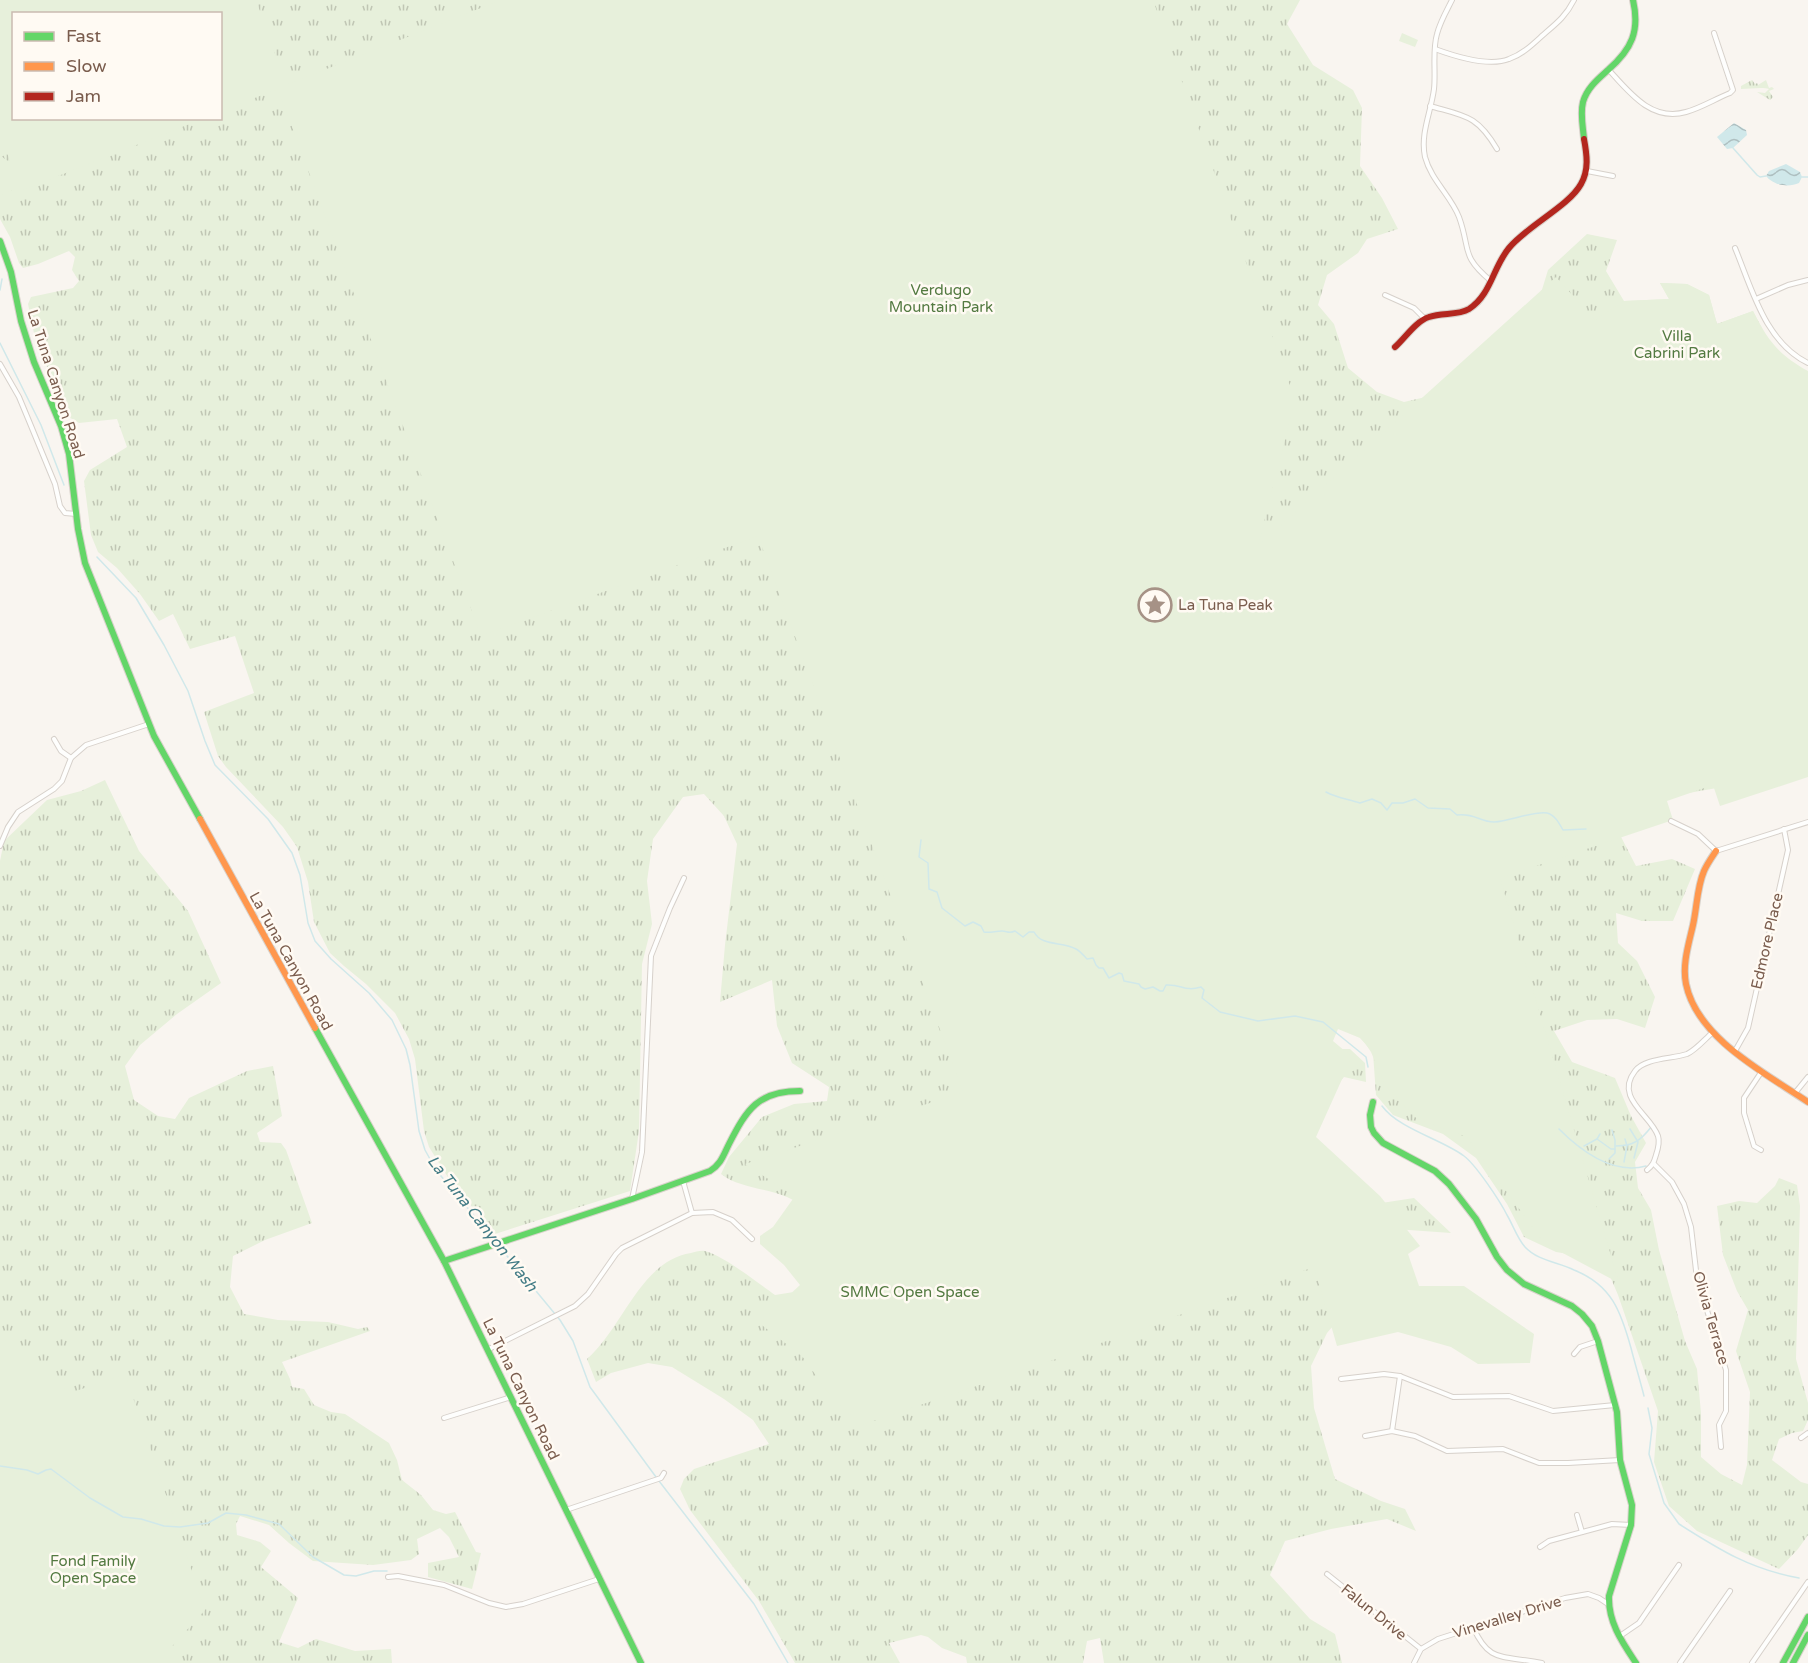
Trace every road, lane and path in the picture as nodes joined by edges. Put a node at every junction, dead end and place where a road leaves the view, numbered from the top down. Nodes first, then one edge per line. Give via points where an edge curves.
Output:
1 (1452, 0) edge
2 (1574, 0) edge
3 (1633, 0) edge
4 (1714, 33) dead end
5 (1435, 49) junction
6 (1608, 69) junction
7 (1430, 106) junction
8 (1497, 149) dead end
9 (1587, 171) junction
10 (1613, 176) dead end
11 (0, 241) edge
12 (1735, 248) dead end
13 (1808, 280) edge
14 (1491, 281) junction
15 (1385, 295) dead end
16 (1756, 299) junction
17 (1425, 318) junction
18 (1395, 347) dead end
19 (1808, 363) edge
20 (0, 364) edge
21 (77, 514) junction
22 (149, 724) junction
23 (54, 739) dead end
24 (71, 758) junction
25 (1671, 821) dead end
26 (1808, 822) edge
27 (1784, 829) junction
28 (0, 846) edge
29 (1716, 851) junction
30 (684, 878) dead end
31 (1712, 1033) junction
32 (1735, 1051) junction
33 (1763, 1071) junction
34 (1808, 1077) edge
35 (800, 1091) dead end
36 (1796, 1093) junction
37 (1373, 1102) dead end
38 (1808, 1102) edge
39 (1761, 1150) dead end
40 (1654, 1164) junction
41 (1647, 1170) dead end
42 (683, 1181) junction
43 (632, 1199) junction
44 (692, 1213) junction
45 (752, 1239) dead end
46 (444, 1261) junction
47 (1598, 1341) junction
48 (489, 1349) junction
49 (1574, 1354) dead end
50 (1400, 1376) junction
51 (1341, 1379) dead end
52 (512, 1397) junction
53 (1616, 1405) junction
54 (444, 1418) dead end
55 (1392, 1431) junction
56 (1808, 1433) edge
57 (1365, 1436) dead end
58 (1801, 1438) dead end
59 (1721, 1447) dead end
60 (1620, 1460) junction
61 (664, 1473) dead end
62 (566, 1510) junction
63 (1577, 1515) dead end
64 (1631, 1526) junction
65 (1582, 1532) junction
66 (1539, 1547) dead end
67 (1679, 1565) dead end
68 (1327, 1574) dead end
69 (388, 1577) dead end
70 (599, 1579) junction
71 (1808, 1582) edge
72 (1730, 1591) dead end
73 (1608, 1604) junction
74 (1808, 1617) edge
75 (1473, 1627) junction
76 (1808, 1635) edge
77 (1620, 1636) junction
78 (1421, 1649) junction
79 (1488, 1659) dead end
80 (1497, 1662) edge
81 (641, 1663) edge
82 (1414, 1663) edge
83 (1542, 1663) edge
84 (1636, 1663) edge
85 (1680, 1663) edge
86 (1752, 1663) edge
87 (1783, 1663) edge
88 (1793, 1663) edge

1 - 5 street via 1437,34
2 - 5 street via 1566,15 1524,52 1506,61 1486,62
3 - 6 street via 1637,29 1629,48
4 - 6 street via 1733,88 1695,109 1665,114 1650,108 1635,99
5 - 7 street
6 - 9 street via 1584,99
7 - 8 street via 1479,123
7 - 14 street via 1424,144 1429,170 1455,208 1469,258
9 - 10 street
9 - 14 street via 1570,197 1508,249
11 - 21 street, La Tuna Canyon Road via 34,362 69,454
12 - 16 street
13 - 16 street
14 - 17 street via 1468,309
15 - 17 street
16 - 19 street via 1778,340
17 - 18 street
20 - 21 street via 29,421 60,506 65,513
21 - 22 street, La Tuna Canyon Road via 85,563
22 - 24 street via 86,745
22 - 46 street, La Tuna Canyon Road
23 - 24 street
24 - 28 street via 62,781 18,812
25 - 29 street via 1698,834
26 - 27 street
27 - 29 street
27 - 32 street, Edmore Place via 1788,850 1748,1028
29 - 31 street via 1704,872 1686,967 1686,984 1693,1006
30 - 43 street via 651,956 642,1152
31 - 32 street
31 - 40 street via 1689,1053 1644,1064 1631,1077 1632,1101 1658,1136
32 - 33 street
33 - 36 street
33 - 39 street via 1744,1098 1744,1113 1754,1146
34 - 36 street
35 - 42 street via 776,1092 763,1099 750,1110 718,1166
36 - 38 street
37 - 47 street via 1371,1127 1383,1143 1435,1171 1476,1218 1507,1270 1524,1284 1572,1305 1592,1326
40 - 41 street
40 - 59 street, Olivia Terrace via 1672,1182 1684,1204 1691,1227 1696,1278 1726,1370 1726,1412 1719,1425
42 - 43 street
42 - 44 street
43 - 46 street
44 - 45 street via 713,1212 732,1220
44 - 48 street via 622,1248 575,1306
46 - 48 street, La Tuna Canyon Road
47 - 49 street via 1580,1347
47 - 53 street
48 - 52 street, La Tuna Canyon Road
50 - 51 street
50 - 53 street via 1453,1397 1509,1396 1553,1411
50 - 55 street
52 - 54 street
52 - 62 street, La Tuna Canyon Road
53 - 60 street
55 - 57 street
55 - 60 street via 1447,1451 1503,1449 1539,1463
56 - 58 street
60 - 64 street via 1632,1505
61 - 62 street via 658,1479
62 - 70 street, La Tuna Canyon Road
63 - 65 street
64 - 65 street via 1612,1524
64 - 73 street
65 - 66 street
67 - 77 street via 1639,1623
68 - 78 street, Falun Drive
69 - 70 street via 444,1585 506,1607
70 - 81 street, La Tuna Canyon Road
71 - 86 street
72 - 85 street
73 - 75 street, Vinevalley Drive via 1588,1594
73 - 77 street
74 - 87 street
75 - 78 street, Vinevalley Drive
75 - 79 street
76 - 88 street
77 - 84 street
78 - 82 street
80 - 83 street

